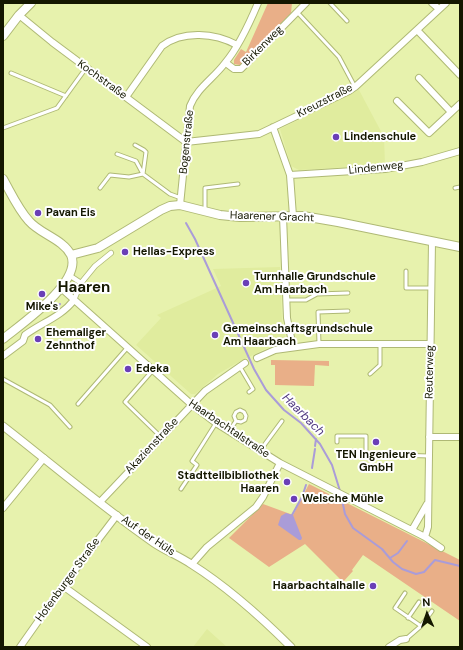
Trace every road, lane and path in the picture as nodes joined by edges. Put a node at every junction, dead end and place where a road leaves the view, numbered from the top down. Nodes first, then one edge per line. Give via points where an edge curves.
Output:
1 (31, 3) edge
2 (258, 3) edge
3 (306, 3) edge
4 (330, 3) edge
5 (432, 3) edge
6 (446, 3) edge
7 (439, 9) junction
8 (297, 12) junction
9 (19, 15) junction
10 (347, 21) dead end
11 (417, 30) junction
12 (3, 36) edge
13 (237, 45) junction
14 (226, 63) junction
15 (86, 68) junction
16 (10, 73) dead end
17 (460, 75) edge
18 (419, 78) dead end
19 (355, 87) junction
20 (66, 96) junction
21 (126, 97) junction
22 (398, 101) dead end
23 (460, 104) edge
24 (451, 112) junction
25 (273, 127) junction
26 (3, 128) edge
27 (186, 142) junction
28 (135, 146) dead end
29 (460, 151) edge
30 (117, 154) dead end
31 (142, 174) junction
32 (290, 175) junction
33 (3, 179) edge
34 (238, 184) dead end
35 (460, 187) edge
36 (100, 188) dead end
37 (455, 188) dead end
38 (180, 202) junction
39 (205, 211) junction
40 (283, 216) junction
41 (293, 216) junction
42 (432, 241) junction
43 (460, 247) edge
44 (111, 253) dead end
45 (71, 255) junction
46 (406, 271) dead end
47 (69, 275) junction
48 (81, 282) junction
49 (61, 288) junction
50 (431, 288) junction
51 (348, 292) dead end
52 (74, 300) junction
53 (286, 300) junction
54 (348, 311) dead end
55 (29, 318) junction
56 (36, 326) junction
57 (18, 328) junction
58 (24, 335) junction
59 (3, 339) edge
60 (318, 344) junction
61 (380, 344) junction
62 (430, 344) junction
63 (128, 347) junction
64 (293, 347) junction
65 (3, 356) edge
66 (257, 358) dead end
67 (242, 365) joint
68 (153, 370) junction
69 (370, 374) dead end
70 (3, 379) edge
71 (249, 392) dead end
72 (78, 404) dead end
73 (191, 404) junction
74 (236, 421) junction
75 (282, 421) dead end
76 (216, 423) junction
77 (3, 426) edge
78 (70, 427) dead end
79 (229, 431) junction
80 (161, 437) junction
81 (429, 437) junction
82 (460, 437) edge
83 (337, 442) dead end
84 (261, 452) junction
85 (429, 456) junction
86 (44, 458) junction
87 (280, 463) junction
88 (181, 489) dead end
89 (100, 502) junction
90 (428, 503) junction
91 (3, 508) edge
92 (117, 514) junction
93 (412, 530) junction
94 (425, 537) junction
95 (441, 548) dead end
96 (192, 564) junction
97 (63, 586) junction
98 (406, 593) dead end
99 (419, 602) dead end
100 (432, 611) dead end
101 (408, 618) junction
102 (421, 626) junction
103 (406, 639) joint
104 (20, 647) edge
105 (147, 647) edge
106 (291, 647) edge
107 (389, 647) edge

1 - 9 main road
2 - 13 street, Bogenstraße
3 - 8 street, Birkenweg
4 - 10 lane
5 - 7 street
6 - 7 street, Kreuzstraße
7 - 11 street, Kreuzstraße
8 - 14 street, Birkenweg via 241,68 234,69
8 - 19 lane via 339,57
9 - 12 main road
9 - 15 street, Kochstraße
11 - 17 street
11 - 19 street, Kreuzstraße
13 - 14 street, Bogenstraße
13 - 21 street via 227,39 211,36 192,36 169,41 162,46
14 - 27 street, Bogenstraße via 193,99
15 - 20 lane
15 - 21 street, Kochstraße
16 - 20 lane
18 - 24 street
19 - 25 street, Kreuzstraße
20 - 26 lane via 57,108
21 - 27 street, Kochstraße
22 - 24 street via 429,133
23 - 24 street
25 - 27 street, Kreuzstraße via 259,134
25 - 32 street
27 - 38 street, Bogenstraße
28 - 31 lane via 146,152
29 - 32 street, Lindenweg via 385,169
30 - 31 lane via 136,161
31 - 36 lane via 129,177 110,176
31 - 38 lane
32 - 41 street
33 - 45 main road via 29,222 65,247
34 - 39 lane via 205,188
35 - 37 lane
38 - 39 main road, Haarener Gracht
38 - 45 main road, Haarener Gracht via 161,210 98,248
39 - 40 main road, Haarener Gracht via 240,217
40 - 41 main road, Haarener Gracht
40 - 53 street
41 - 42 main road, Haarener Gracht via 338,222
42 - 43 main road, Haarener Gracht
42 - 50 street, Reuterweg
44 - 48 street
45 - 47 main road via 72,266
46 - 50 lane via 406,288
47 - 48 street
47 - 49 main road
48 - 52 street
49 - 52 street, Haarbachtalstraße
49 - 55 main road
50 - 62 street, Reuterweg
51 - 53 lane via 317,294 306,300
52 - 56 street via 68,308 42,325
52 - 63 street, Haarbachtalstraße
53 - 64 street
54 - 60 lane via 318,312
55 - 56 street
55 - 57 main road
56 - 58 street
57 - 58 street
57 - 59 main road
58 - 65 street via 23,341
60 - 61 street
60 - 64 street
61 - 62 street
61 - 69 lane via 380,365
62 - 81 street, Reuterweg
63 - 68 street, Haarbachtalstraße
63 - 72 lane
64 - 66 street via 275,350
67 - 71 lane via 253,389
67 - 73 street, Akazienstraße
68 - 73 street, Haarbachtalstraße
68 - 80 lane via 125,402
70 - 78 lane via 50,406
73 - 76 street, Haarbachtalstraße
73 - 80 street, Akazienstraße
74 - 74 lane via 234,413 243,410 246,414 245,420
74 - 79 lane
75 - 84 lane
76 - 79 street, Haarbachtalstraße
76 - 88 lane via 192,461 197,465
77 - 86 street, Auf der Hüls
79 - 84 street, Haarbachtalstraße
80 - 89 street, Akazienstraße
81 - 82 street
81 - 85 street, Reuterweg
83 - 85 lane via 337,436 366,436 366,454
84 - 87 street, Haarbachtalstraße
85 - 90 street, Reuterweg
86 - 89 street, Auf der Hüls
86 - 91 street
87 - 93 street, Haarbachtalstraße
87 - 96 street via 256,506 206,547
89 - 92 street, Auf der Hüls
90 - 93 street, Reuterweg
90 - 94 street, Reuterweg via 428,527
92 - 96 street, Auf der Hüls via 155,543
92 - 97 street, Hofenburger Straße
93 - 94 street, Haarbachtalstraße
94 - 95 street, Haarbachtalstraße
96 - 106 street, Auf der Hüls via 238,598
97 - 104 street, Hofenburger Straße
97 - 105 street
98 - 101 lane via 395,608
99 - 101 lane
100 - 102 lane
101 - 102 lane
102 - 103 lane
103 - 107 street

